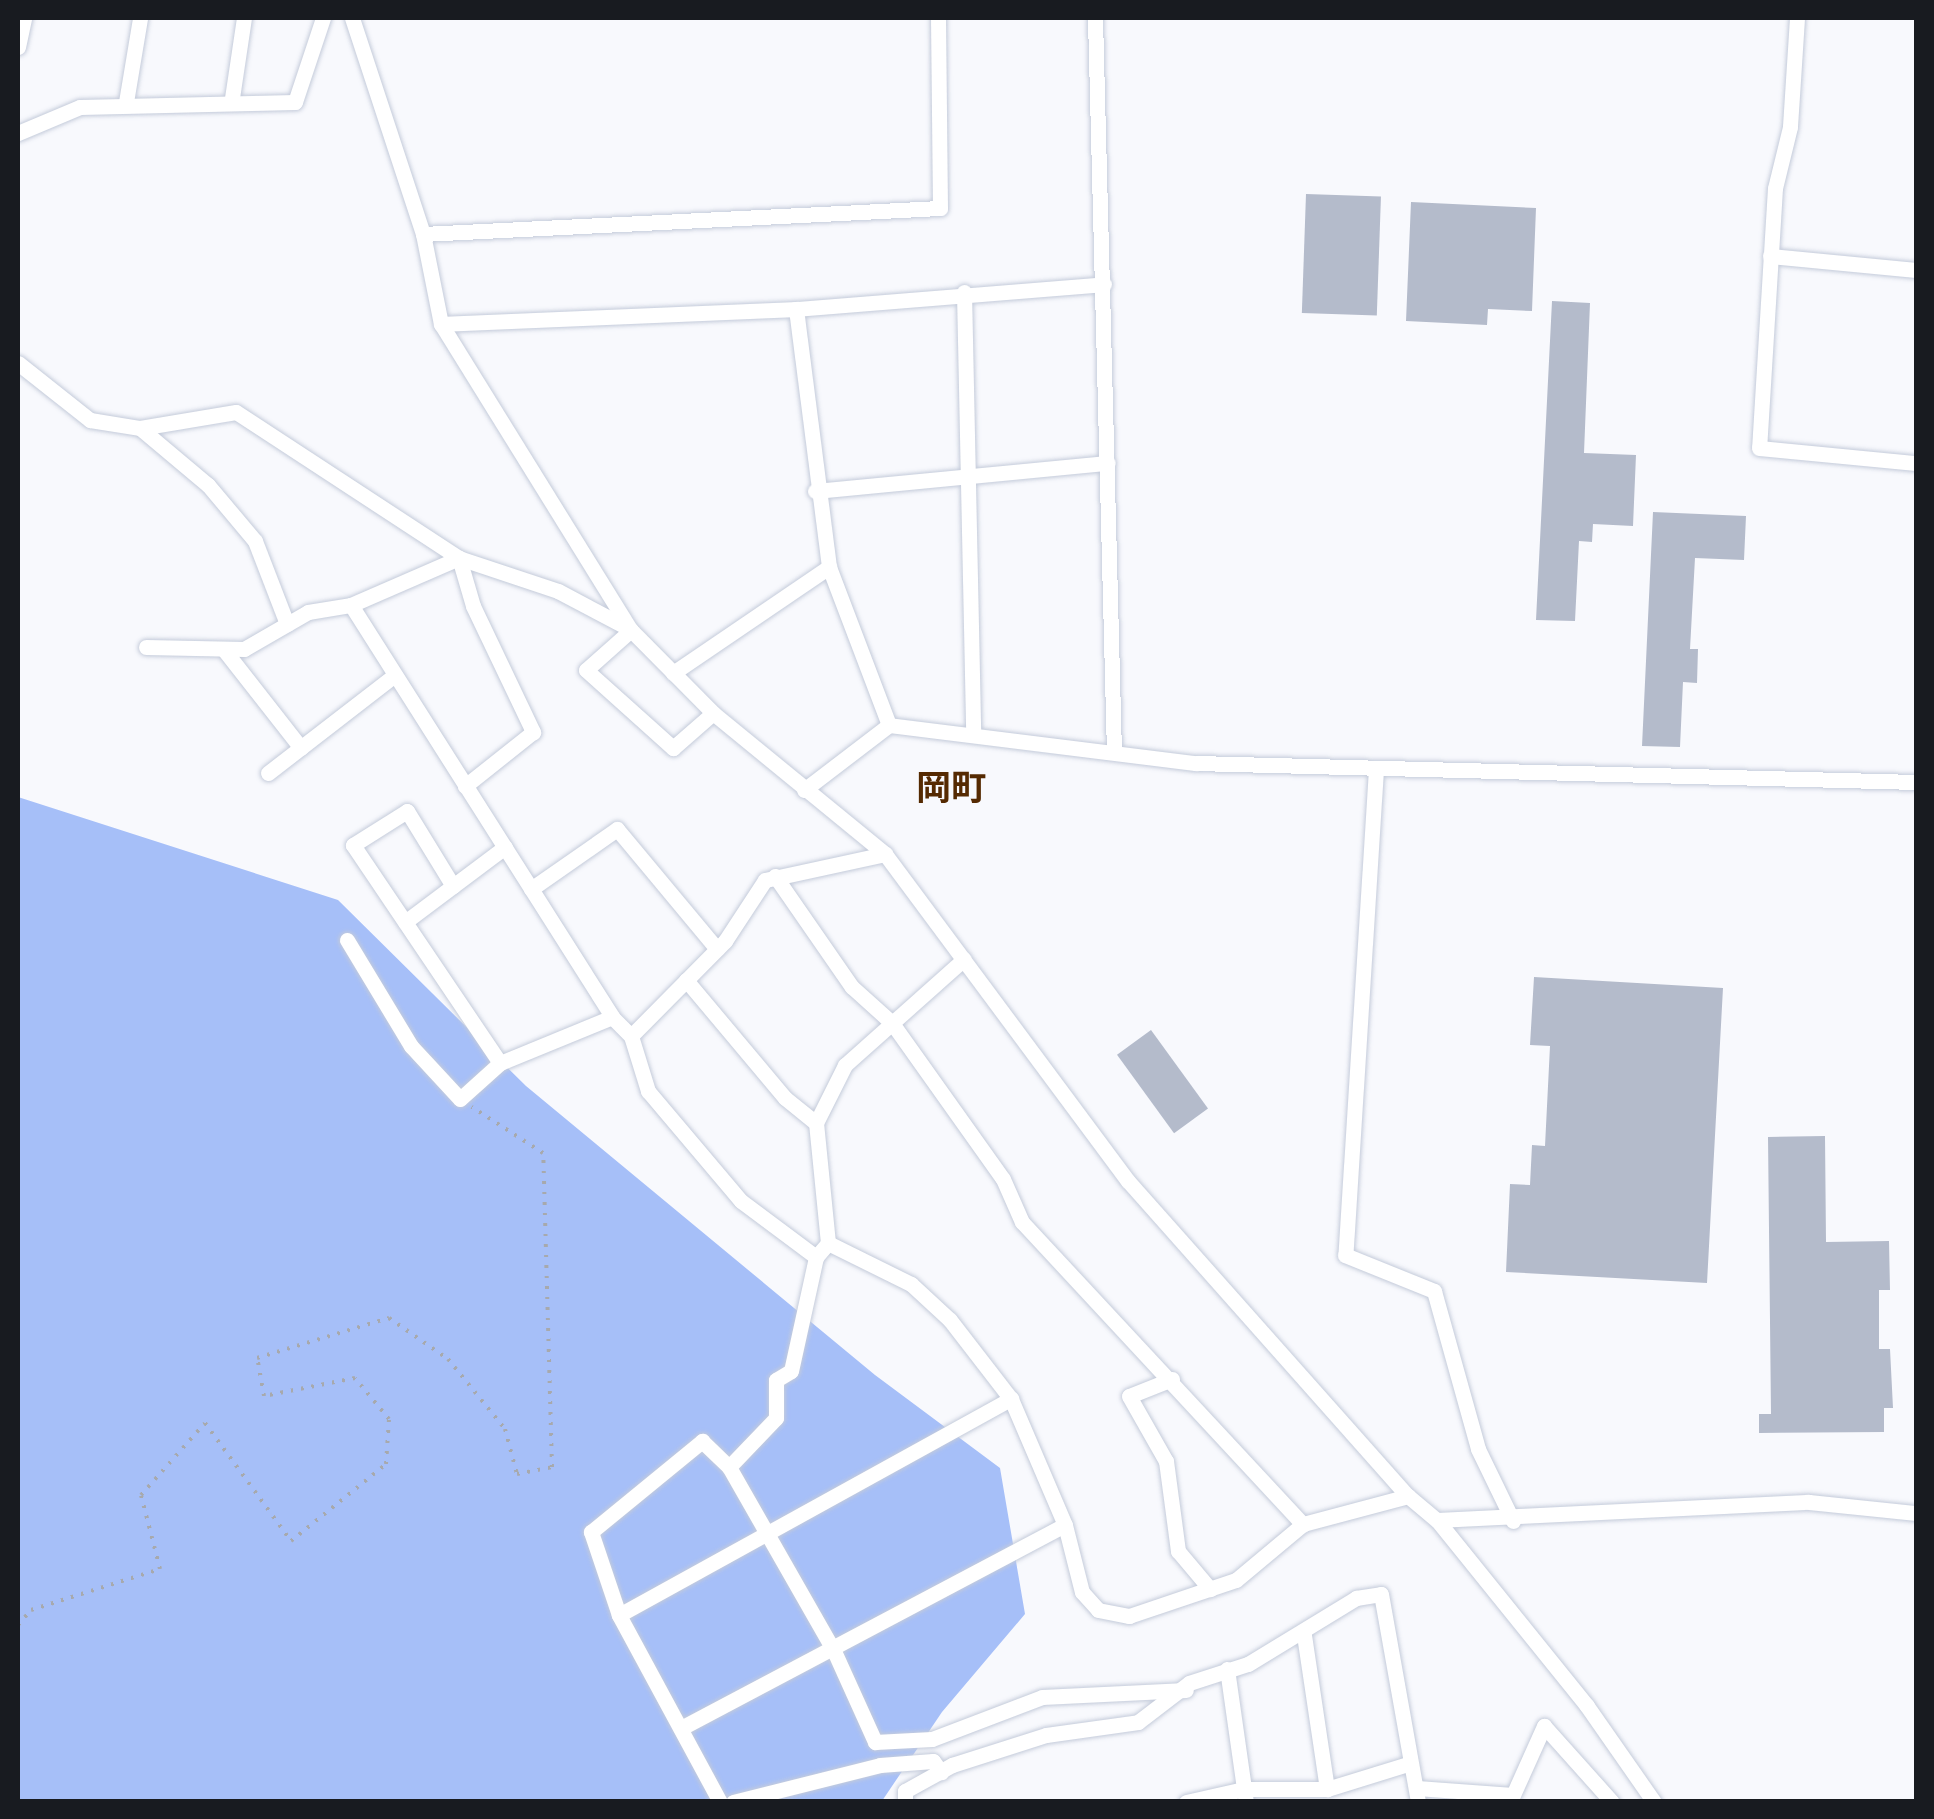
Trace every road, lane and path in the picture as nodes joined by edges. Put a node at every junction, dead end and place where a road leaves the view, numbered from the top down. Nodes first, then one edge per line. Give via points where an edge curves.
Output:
1 (24, 18) edge
2 (140, 18) edge
3 (244, 18) edge
4 (323, 18) edge
5 (352, 18) edge
6 (938, 18) edge
7 (1095, 18) edge
8 (1798, 18) edge
9 (18, 48) edge
10 (232, 98) junction
11 (126, 102) junction
12 (18, 132) edge
13 (423, 234) junction
14 (1770, 256) junction
15 (1916, 270) edge
16 (1104, 284) junction
17 (964, 292) junction
18 (796, 309) junction
19 (441, 324) junction
20 (18, 363) edge
21 (140, 428) junction
22 (1916, 463) edge
23 (1108, 464) junction
24 (971, 480) junction
25 (815, 492) junction
26 (459, 558) junction
27 (829, 566) junction
28 (351, 605) junction
29 (287, 624) junction
30 (632, 630) junction
31 (146, 647) dead end
32 (225, 651) junction
33 (673, 673) junction
34 (396, 675) junction
35 (712, 713) junction
36 (889, 724) junction
37 (973, 732) junction
38 (301, 748) junction
39 (1114, 751) junction
40 (1376, 770) junction
41 (268, 773) dead end
42 (1916, 782) edge
43 (465, 786) junction
44 (804, 790) junction
45 (504, 848) junction
46 (885, 854) junction
47 (775, 876) junction
48 (453, 886) junction
49 (531, 890) junction
50 (405, 922) junction
51 (348, 940) dead end
52 (717, 949) junction
53 (964, 959) junction
54 (686, 980) junction
55 (612, 1017) junction
56 (892, 1023) junction
57 (631, 1036) junction
58 (500, 1063) junction
59 (460, 1100) junction
60 (816, 1123) junction
61 (828, 1243) junction
62 (816, 1257) junction
63 (1172, 1379) junction
64 (1011, 1399) junction
65 (728, 1467) junction
66 (1408, 1496) junction
67 (1916, 1513) edge
68 (1437, 1520) junction
69 (1514, 1521) junction
70 (1304, 1524) junction
71 (1064, 1525) junction
72 (766, 1534) junction
73 (1210, 1589) junction
74 (619, 1615) junction
75 (18, 1626) edge
76 (1304, 1635) junction
77 (834, 1651) junction
78 (1227, 1669) junction
79 (1186, 1690) junction
80 (683, 1727) junction
81 (1408, 1764) junction
82 (940, 1772) junction
83 (1327, 1790) junction
84 (1245, 1795) edge
85 (1417, 1795) edge
86 (1469, 1796) edge
87 (1514, 1798) edge
88 (720, 1802) edge
89 (733, 1802) edge
90 (905, 1802) edge
91 (1186, 1802) edge
92 (1612, 1802) edge
93 (1654, 1802) edge

1 - 9 street
2 - 11 street
3 - 10 street
4 - 10 street via 295,102
5 - 13 street
6 - 13 street via 940,208
7 - 16 street
8 - 14 street
10 - 11 street
11 - 12 street via 80,106
13 - 19 street
14 - 15 street
14 - 22 street via 1760,448
16 - 17 street
16 - 23 street
17 - 18 street
17 - 24 street
18 - 19 street
18 - 25 street
19 - 30 street
20 - 21 street via 90,420
21 - 26 street via 236,412
21 - 29 street via 208,485 255,541
23 - 24 street
23 - 39 street
24 - 25 street
24 - 37 street
25 - 27 street
26 - 28 street
26 - 30 street via 558,590
26 - 43 street via 473,606 533,732
27 - 33 street
27 - 36 street
28 - 29 street via 308,612
28 - 34 street
29 - 32 street via 244,649
30 - 33 street
30 - 35 street via 586,670 673,748
31 - 32 street
32 - 38 street
33 - 35 street
34 - 38 street
34 - 43 street
35 - 44 street
36 - 37 street
36 - 44 street
37 - 39 street
38 - 41 street
39 - 40 street via 1196,763
40 - 42 street
40 - 69 street via 1346,1255 1434,1291 1478,1449
43 - 45 street
44 - 46 street
45 - 48 street
45 - 49 street
46 - 47 street
46 - 53 street
47 - 52 street via 764,880
47 - 56 street via 852,987
48 - 50 street
48 - 50 street via 407,811 353,844
49 - 52 street via 617,829
49 - 55 street
50 - 58 street
51 - 59 street via 411,1046
52 - 54 street
53 - 56 street
53 - 66 street via 1128,1181
54 - 57 street
54 - 60 street via 784,1098
55 - 57 street
55 - 58 street
56 - 60 street via 845,1065
56 - 63 street via 1004,1178 1022,1222
57 - 62 street via 648,1091 692,1148 742,1200
58 - 59 street
59 - 75 path via 543,1153 552,1467 517,1474 505,1428 448,1359 388,1318 257,1358 264,1396 355,1378 390,1419 386,1464 291,1541 205,1423 141,1496 160,1569 30,1610
60 - 61 street
61 - 62 street
61 - 64 street via 911,1284 950,1320
62 - 65 street via 792,1371 776,1380 776,1418
63 - 70 street
63 - 73 street via 1129,1396 1166,1461 1178,1551
64 - 71 street
64 - 72 street
65 - 72 street
65 - 74 street via 702,1442 592,1532
66 - 68 street
66 - 70 street
67 - 69 street via 1808,1502
68 - 69 street
68 - 93 street via 1587,1706
70 - 73 street via 1236,1580
71 - 73 street via 1082,1592 1098,1610 1130,1616
71 - 77 street
72 - 74 street
72 - 77 street
74 - 80 street
76 - 78 street
76 - 81 street via 1356,1598 1381,1594
76 - 83 street
77 - 79 street via 875,1742 932,1738 1042,1697
77 - 80 street
78 - 79 street
78 - 84 street
79 - 82 street via 1138,1722 1046,1736
80 - 88 street
81 - 83 street
81 - 85 street
82 - 89 street via 933,1760 880,1765
82 - 90 street via 905,1791
83 - 84 street
84 - 91 street
85 - 86 street
86 - 87 street
87 - 92 street via 1544,1726

